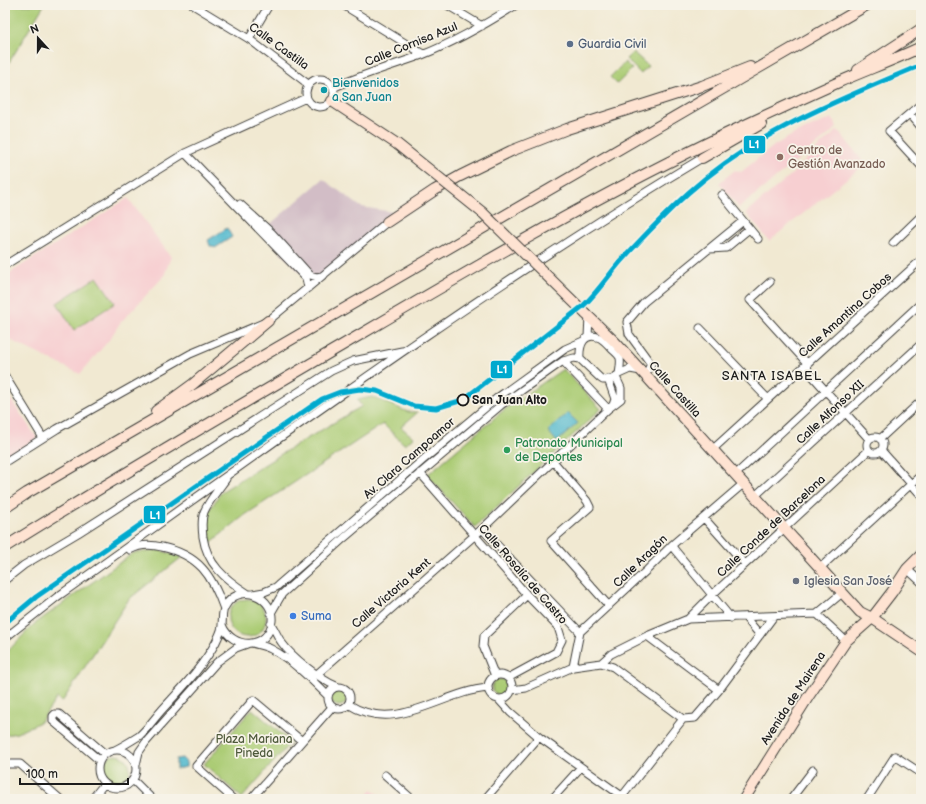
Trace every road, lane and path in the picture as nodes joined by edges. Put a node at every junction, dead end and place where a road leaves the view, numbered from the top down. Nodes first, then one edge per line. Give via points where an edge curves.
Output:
1 (193, 5) edge
2 (269, 5) edge
3 (343, 5) edge
4 (516, 5) edge
5 (867, 5) edge
6 (450, 6) edge
7 (482, 26) junction
8 (921, 29) edge
9 (249, 39) junction
10 (921, 47) edge
11 (785, 53) junction
12 (423, 54) junction
13 (840, 82) junction
14 (308, 84) junction
15 (333, 88) junction
16 (824, 89) junction
17 (306, 98) junction
18 (332, 101) junction
19 (921, 104) edge
20 (910, 114) junction
21 (921, 127) edge
22 (185, 153) junction
23 (702, 158) joint
24 (921, 166) edge
25 (222, 192) junction
26 (722, 195) dead end
27 (921, 216) edge
28 (743, 221) junction
29 (387, 222) joint
30 (749, 228) junction
31 (758, 239) dead end
32 (893, 242) dead end
33 (709, 249) junction
34 (921, 260) edge
35 (5, 265) edge
36 (324, 276) junction
37 (770, 282) dead end
38 (308, 288) junction
39 (921, 303) edge
40 (587, 315) junction
41 (268, 321) junction
42 (700, 328) dead end
43 (586, 339) junction
44 (607, 341) junction
45 (921, 344) edge
46 (406, 350) junction
47 (580, 359) junction
48 (563, 361) junction
49 (807, 363) junction
50 (643, 374) junction
51 (618, 375) junction
52 (5, 376) edge
53 (608, 380) junction
54 (826, 391) junction
55 (768, 399) junction
56 (921, 401) edge
57 (611, 407) junction
58 (846, 413) junction
59 (42, 438) junction
60 (869, 439) junction
61 (880, 439) junction
62 (113, 443) junction
63 (712, 450) junction
64 (869, 450) junction
65 (881, 450) junction
66 (553, 461) junction
67 (5, 462) edge
68 (420, 473) junction
69 (230, 474) junction
70 (735, 474) junction
71 (921, 475) edge
72 (743, 484) junction
73 (911, 484) junction
74 (921, 495) edge
75 (754, 497) junction
76 (5, 508) edge
77 (704, 518) junction
78 (482, 529) junction
79 (784, 529) junction
80 (475, 535) junction
81 (672, 545) junction
82 (5, 547) edge
83 (921, 555) edge
84 (745, 564) junction
85 (820, 568) junction
86 (907, 570) junction
87 (5, 580) edge
88 (921, 582) edge
89 (842, 593) junction
90 (250, 594) junction
91 (527, 595) junction
92 (712, 595) junction
93 (57, 597) junction
94 (609, 606) junction
95 (224, 609) junction
96 (271, 613) junction
97 (817, 614) junction
98 (774, 616) junction
99 (745, 617) junction
100 (688, 618) junction
101 (731, 618) junction
102 (872, 618) junction
103 (271, 624) junction
104 (222, 625) junction
105 (580, 632) junction
106 (760, 635) junction
107 (648, 636) junction
108 (5, 638) edge
109 (846, 642) junction
110 (250, 643) junction
111 (921, 651) edge
112 (601, 663) junction
113 (573, 667) junction
114 (316, 675) junction
115 (495, 676) junction
116 (508, 678) junction
117 (336, 686) junction
118 (488, 688) junction
119 (512, 690) junction
120 (719, 690) junction
121 (328, 695) junction
122 (499, 700) junction
123 (348, 704) junction
124 (332, 707) junction
125 (683, 719) junction
126 (539, 737) junction
127 (302, 741) junction
128 (115, 750) junction
129 (105, 754) junction
130 (99, 760) junction
131 (5, 764) edge
132 (136, 765) junction
133 (580, 767) junction
134 (813, 770) dead end
135 (921, 773) edge
136 (385, 775) dead end
137 (132, 780) junction
138 (104, 784) junction
139 (50, 796) edge
140 (623, 798) edge
141 (870, 798) edge
142 (60, 799) edge
143 (92, 799) edge
144 (152, 799) edge
145 (233, 799) edge
146 (251, 799) edge
147 (412, 799) edge
148 (485, 799) edge
149 (552, 799) edge
150 (744, 799) edge
151 (791, 799) edge

1 - 9 street, Calle Castilla
2 - 9 street
3 - 12 street
4 - 7 street, Calle Cornisa Azul
5 - 11 main road
6 - 7 street
7 - 12 street, Calle Cornisa Azul
8 - 13 main road
9 - 14 street, Calle Castilla
10 - 13 main road
11 - 29 main road via 702,86 567,129 511,151 448,183
11 - 62 main road
12 - 15 street, Calle Cornisa Azul
13 - 16 main road
14 - 15 street via 315,79 323,79
14 - 17 street
15 - 18 street
16 - 23 main road
16 - 82 main road via 685,154 570,215 384,320 102,486
17 - 18 street via 312,105 320,107
17 - 22 street
18 - 40 main road, Calle Castilla, bridge via 397,144 483,213
19 - 20 street
20 - 21 street
20 - 24 street via 889,131
22 - 25 street
22 - 35 street
23 - 46 street via 581,232
25 - 36 street via 238,202 272,233 310,275
25 - 38 street via 306,278
26 - 28 street
27 - 32 street
28 - 30 street
28 - 33 street
29 - 36 street
30 - 31 street
30 - 33 street via 726,248
33 - 50 street via 644,302 627,322 629,334 651,364
34 - 49 street, Calle Amantina Cobos
36 - 38 street
37 - 49 street via 750,300
38 - 41 street
39 - 54 street
40 - 43 street
40 - 44 main road, Calle Castilla
41 - 59 street via 190,354
41 - 62 main road via 193,384
42 - 55 street
43 - 44 street via 595,336
43 - 47 street via 580,346
43 - 90 street, Av. Clara Campoamor via 565,349 497,398 276,587
44 - 50 main road, Calle Castilla
44 - 51 street via 619,356 621,365
45 - 58 street, Calle Alfonso XII
46 - 69 street
46 - 87 street via 352,361 331,371 24,565
47 - 48 street, Av. Clara Campoamor
47 - 53 street via 600,378
48 - 57 street
48 - 68 street, Av. Clara Campoamor via 502,405
49 - 54 street via 808,371
49 - 55 street, Calle Amantina Cobos
50 - 51 street via 630,369
50 - 63 main road, Calle Castilla
51 - 53 street
51 - 57 street via 621,399
52 - 59 street
53 - 57 street via 615,399
54 - 58 street
54 - 70 street
55 - 63 street, Calle Amantina Cobos
56 - 61 street
57 - 66 street, Calle Victoria Kent
58 - 60 street
58 - 75 street, Calle Alfonso XII
59 - 67 street
60 - 61 street
60 - 64 street
61 - 65 street
62 - 76 main road
63 - 70 main road, Calle Castilla
64 - 65 street via 875,453
64 - 79 street, Calle Conde de Barcelona
65 - 73 street
66 - 78 street, Calle Victoria Kent
66 - 94 street via 590,507 551,541
68 - 80 street, Calle Rosalía de Castro
68 - 96 street, Av. Clara Campoamor via 282,594
69 - 90 street via 204,512 202,529 207,553 213,564 228,580
69 - 93 street
70 - 72 main road, Calle Castilla
71 - 73 street
72 - 75 main road, Calle Castilla
72 - 77 street, Calle Aragón
73 - 74 street
73 - 85 street
75 - 79 main road, Calle Castilla
77 - 81 street, Calle Aragón
77 - 84 street
78 - 80 street, Calle Victoria Kent
78 - 105 street
79 - 84 street, Calle Conde de Barcelona
79 - 85 main road, Calle Castilla
80 - 91 street, Calle Rosalía de Castro
80 - 114 street, Calle Victoria Kent
81 - 92 street
81 - 94 street, Calle Aragón
83 - 86 main road, Avenida de Mairena
84 - 92 street, Calle Conde de Barcelona
85 - 89 main road, Calle Castilla
86 - 88 street
86 - 102 main road, Avenida de Mairena
89 - 97 street
89 - 102 main road, Calle Castilla via 860,612
90 - 95 street via 240,594 233,598 227,602
90 - 96 street via 267,603
91 - 115 street via 484,636 483,646
91 - 116 street, Calle Rosalía de Castro via 558,627 562,640 556,652
92 - 100 street, Calle Conde de Barcelona
92 - 101 street
93 - 95 street via 136,546 146,545 176,550 190,557 202,567 217,589
93 - 108 street
94 - 105 street, Calle Aragón
95 - 104 street
96 - 103 street
97 - 98 street
97 - 109 street
98 - 99 street
98 - 106 street
99 - 101 street
99 - 106 street
100 - 101 street
100 - 107 street
102 - 109 main road, Avenida de Mairena
102 - 111 main road, Calle Castilla
103 - 110 street via 264,636
103 - 114 street via 282,643
104 - 110 street via 236,641
104 - 128 street via 216,643 186,683 140,735
105 - 113 street
106 - 120 street
107 - 112 street via 611,654
107 - 120 street
109 - 150 main road, Avenida de Mairena
110 - 121 street via 282,655
110 - 132 street via 236,648 217,662 146,742 139,752
112 - 113 street
112 - 125 street via 613,667
113 - 119 street via 526,688
114 - 117 street
115 - 116 street via 502,675
115 - 118 street
116 - 119 street
117 - 121 street
117 - 123 street via 349,691
118 - 122 street via 493,697
118 - 123 street via 474,689 394,716 362,712
119 - 122 street via 506,698
120 - 125 street via 695,718
121 - 124 street via 328,702
122 - 126 street
123 - 124 street via 340,709
124 - 127 street
125 - 140 street
126 - 133 street
126 - 148 street
127 - 145 street via 253,700 196,766
127 - 146 street
128 - 129 street
128 - 132 street via 126,752
129 - 130 street
129 - 130 street via 60,714 53,716 53,721
130 - 138 street via 97,773
131 - 139 street via 20,764
132 - 137 street
133 - 140 street
133 - 149 street
134 - 151 street
135 - 141 street via 895,756
136 - 147 street
137 - 138 street via 122,788 116,789
137 - 144 street
138 - 143 street
139 - 142 street

